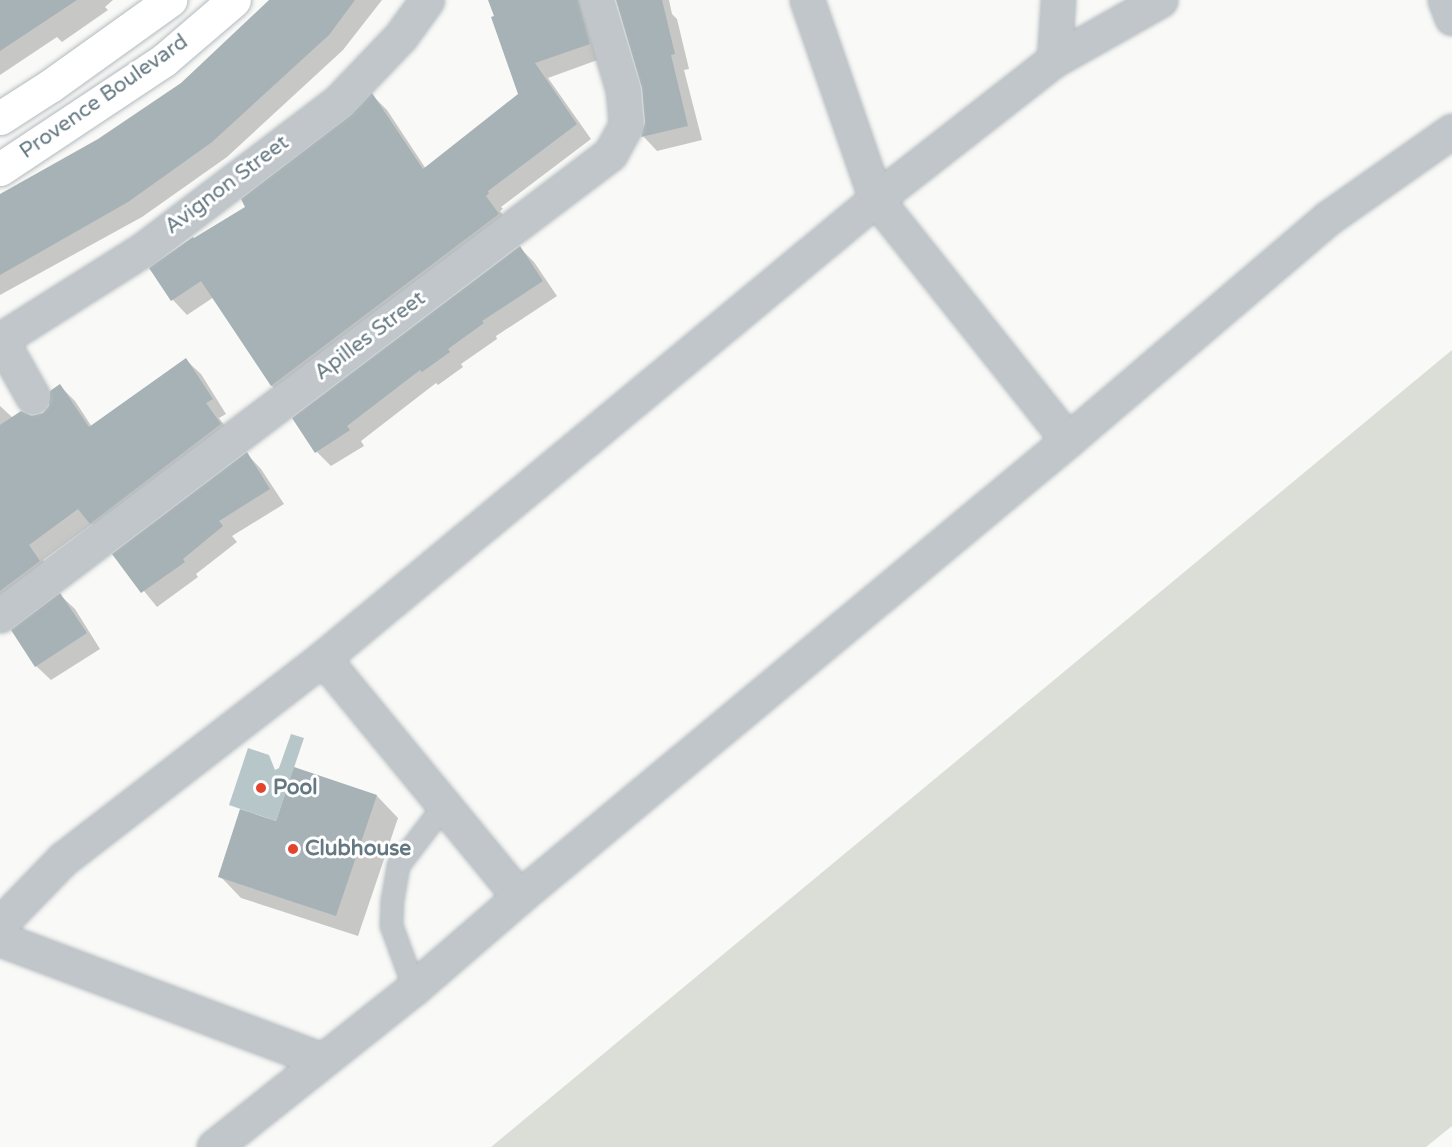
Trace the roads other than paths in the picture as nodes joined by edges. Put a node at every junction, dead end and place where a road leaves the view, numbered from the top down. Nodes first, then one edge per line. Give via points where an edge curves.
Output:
1 (170, 0) edge
2 (234, 0) edge
3 (427, 0) edge
4 (596, 0) edge
5 (807, 0) edge
6 (1058, 0) edge
7 (1160, 0) edge
8 (1445, 0) edge
9 (1452, 18) edge
10 (1054, 60) junction
11 (0, 118) edge
12 (1452, 131) edge
13 (0, 169) edge
14 (876, 199) junction
15 (1, 340) edge
16 (33, 397) dead end
17 (1068, 441) junction
18 (0, 615) edge
19 (323, 658) junction
20 (444, 806) junction
21 (519, 897) junction
22 (0, 924) edge
23 (0, 939) edge
24 (414, 988) junction
25 (322, 1060) junction
26 (214, 1147) edge

1 - 11 street, Provence Boulevard
2 - 13 street, Provence Boulevard via 164,60
3 - 15 street, Avignon Street via 402,36 340,100 144,249
4 - 18 street, Apilles Street via 623,90 626,125 610,154
5 - 14 street
6 - 10 street
7 - 10 street
8 - 9 street
10 - 14 street
12 - 17 street via 1328,218
14 - 17 street
14 - 19 street
15 - 16 street
17 - 21 street
19 - 20 street
19 - 22 street via 63,859
20 - 21 street
20 - 24 lane via 398,865 392,900 391,925
21 - 24 street
23 - 25 street
24 - 25 street
25 - 26 street

